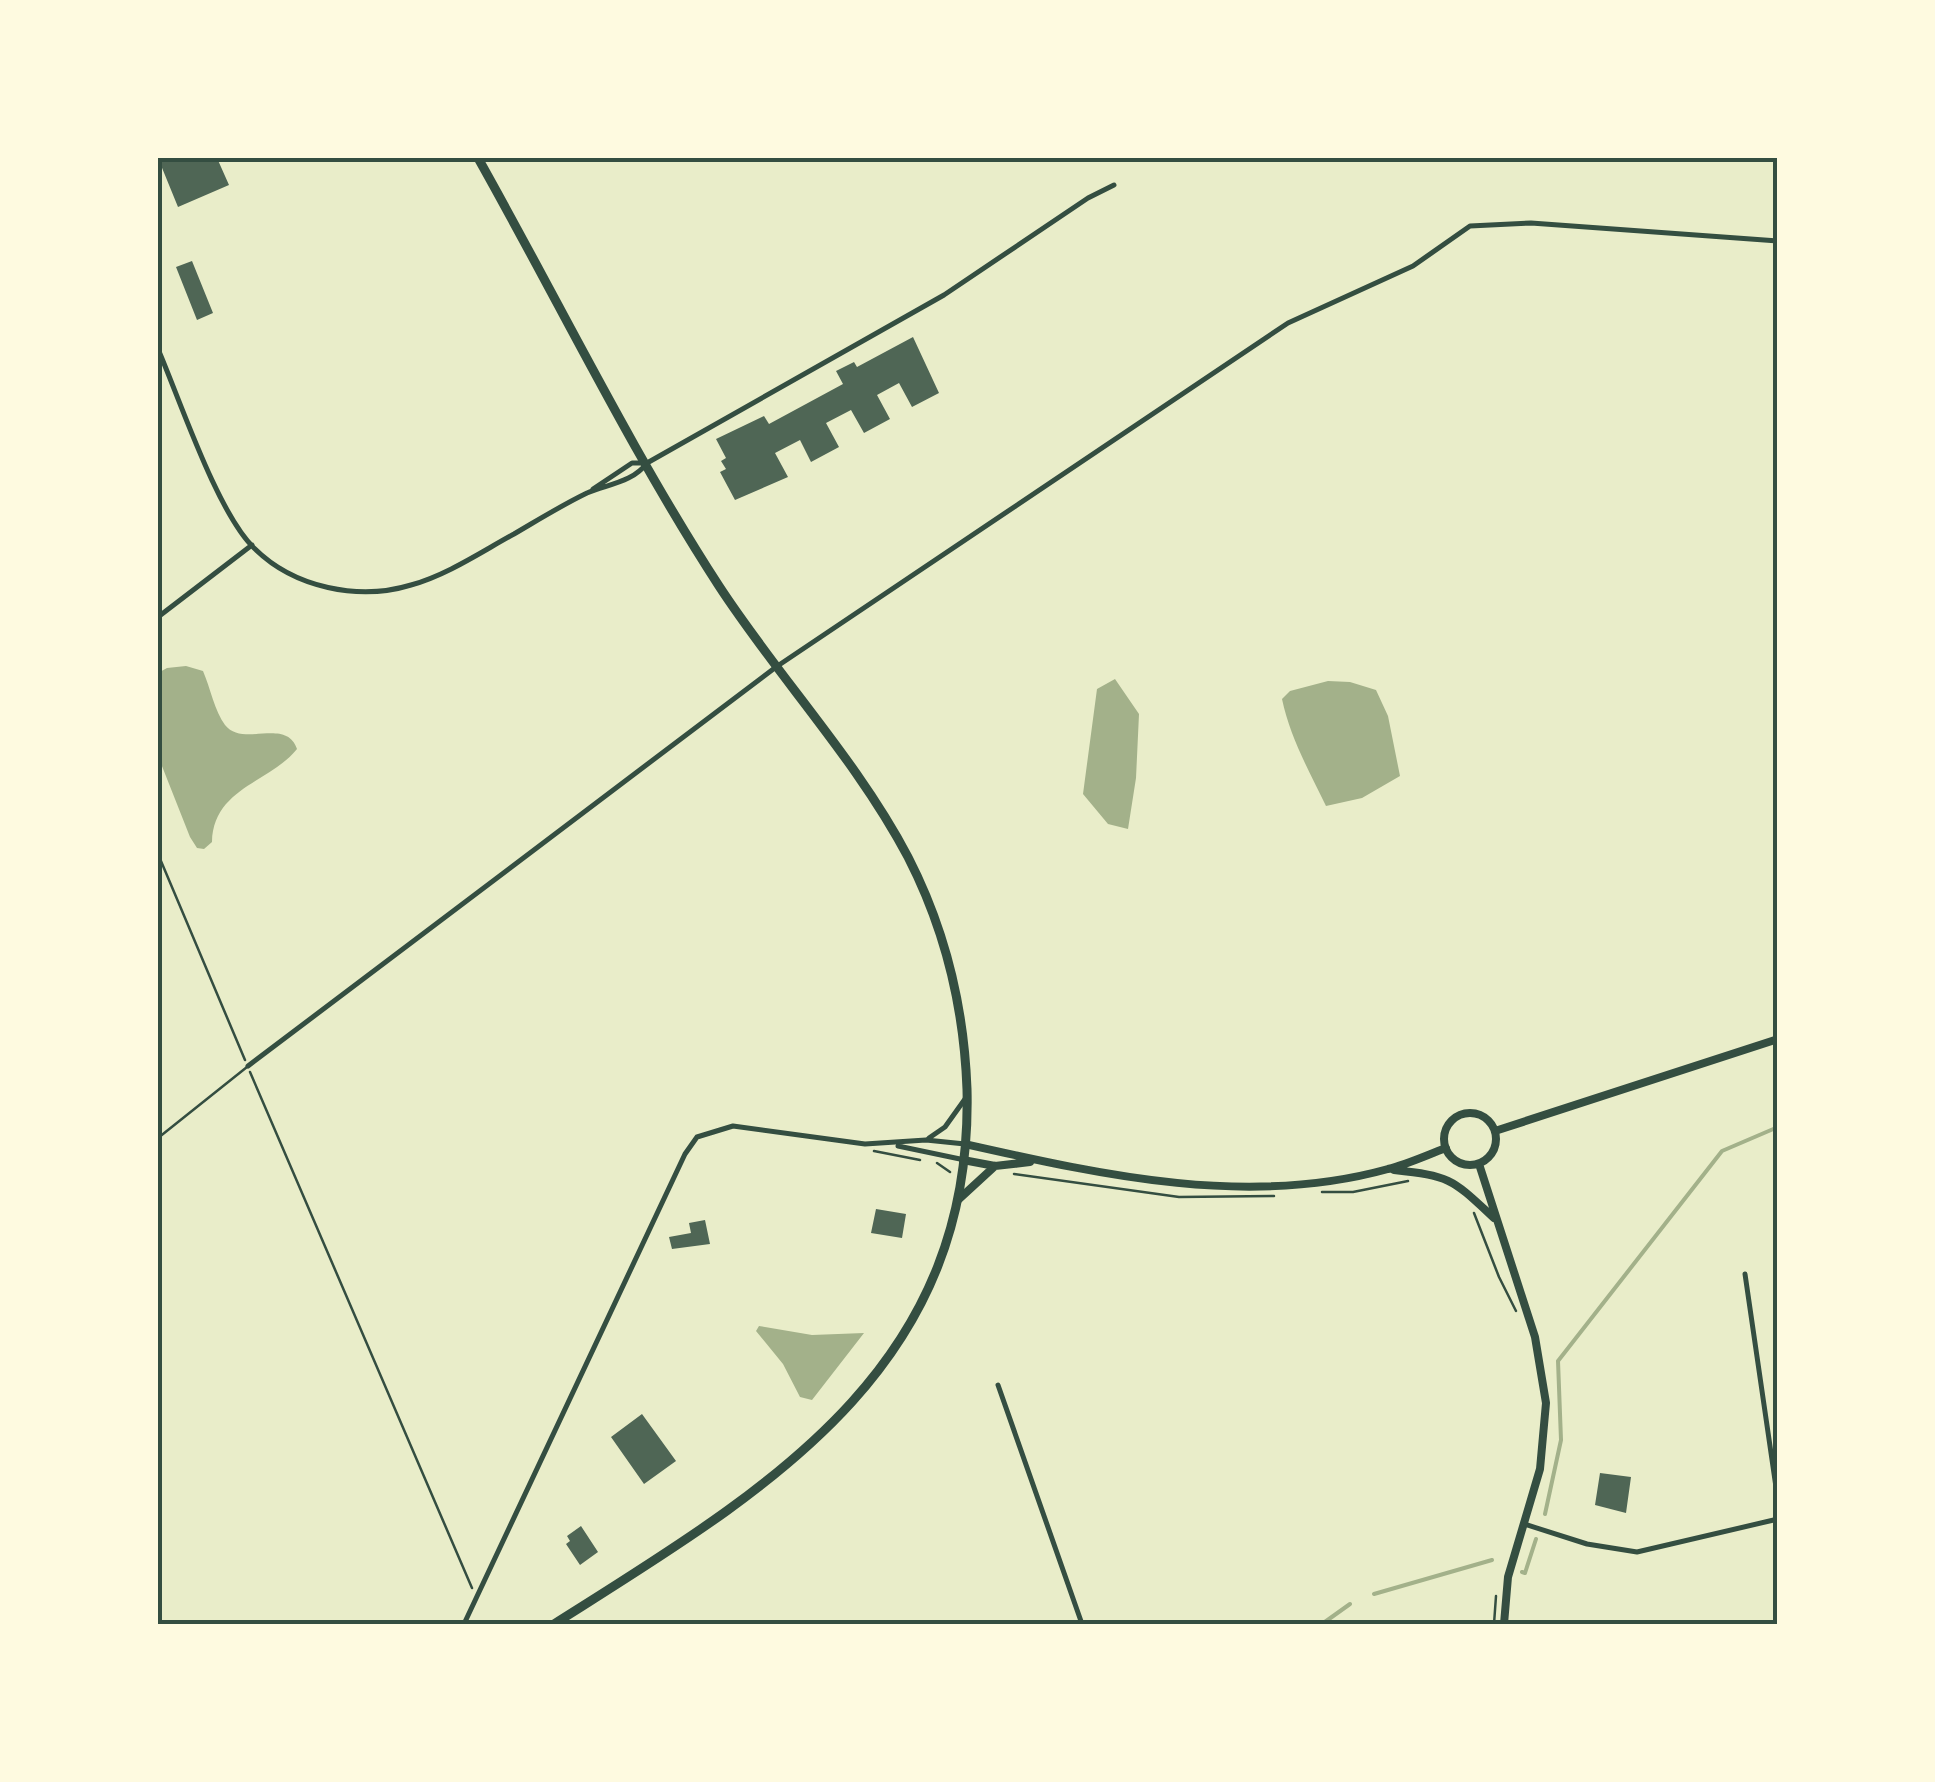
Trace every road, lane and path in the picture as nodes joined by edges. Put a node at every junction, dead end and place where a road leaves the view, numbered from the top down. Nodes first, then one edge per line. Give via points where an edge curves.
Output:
1 (478, 158) edge
2 (1114, 185) dead end
3 (1778, 241) edge
4 (158, 349) edge
5 (647, 463) junction
6 (587, 494) junction
7 (252, 545) junction
8 (158, 618) edge
9 (776, 667) junction
10 (158, 854) edge
11 (1778, 1039) edge
12 (248, 1066) junction
13 (967, 1096) junction
14 (1495, 1130) junction
15 (158, 1138) edge
16 (926, 1140) junction
17 (865, 1144) junction
18 (890, 1144) junction
19 (965, 1144) junction
20 (1446, 1148) junction
21 (963, 1160) junction
22 (1034, 1162) junction
23 (1479, 1164) junction
24 (996, 1166) junction
25 (943, 1168) dead end
26 (1390, 1169) junction
27 (1007, 1174) dead end
28 (1414, 1180) dead end
29 (1317, 1191) dead end
30 (1277, 1196) dead end
31 (958, 1200) junction
32 (1467, 1203) dead end
33 (1495, 1218) junction
34 (1745, 1274) dead end
35 (1516, 1312) dead end
36 (998, 1384) dead end
37 (1778, 1501) edge
38 (1778, 1518) edge
39 (1524, 1524) junction
40 (1498, 1586) dead end
41 (476, 1599) junction
42 (464, 1624) edge
43 (554, 1624) edge
44 (1082, 1624) edge
45 (1494, 1624) edge
46 (1504, 1624) edge

1 - 5 main road
2 - 5 street via 944,295
3 - 9 street via 1531,223 1470,226 1413,266 1288,323
4 - 7 street via 217,486
5 - 6 street via 638,475
5 - 6 street via 632,463
5 - 9 main road via 718,585
6 - 7 street via 436,577 392,590 318,585
7 - 8 street
9 - 12 street
9 - 13 main road via 888,822 926,894 959,1000
10 - 12 path
11 - 14 main road
12 - 15 lane
12 - 41 path
13 - 16 street via 945,1127
13 - 19 main road
14 - 20 main road via 1486,1118 1462,1114 1449,1124
14 - 23 main road via 1492,1154
16 - 18 street
16 - 19 street
17 - 18 street
17 - 25 path via 878,1154
17 - 41 street via 733,1126 697,1137
18 - 21 street
19 - 21 main road
19 - 22 main road
20 - 23 main road via 1456,1160
20 - 26 main road
21 - 24 main road
21 - 31 main road
22 - 24 main road
22 - 26 main road via 1238,1188
23 - 33 main road
24 - 31 main road
26 - 33 main road via 1452,1180
27 - 30 path via 1179,1197
28 - 29 path via 1353,1192
31 - 43 main road via 918,1307 883,1365 840,1416 736,1506
32 - 35 path
33 - 39 main road via 1536,1337 1546,1403 1540,1469
34 - 37 street
36 - 44 street
38 - 39 street via 1637,1552
39 - 46 main road via 1508,1577
40 - 45 path
41 - 42 street

